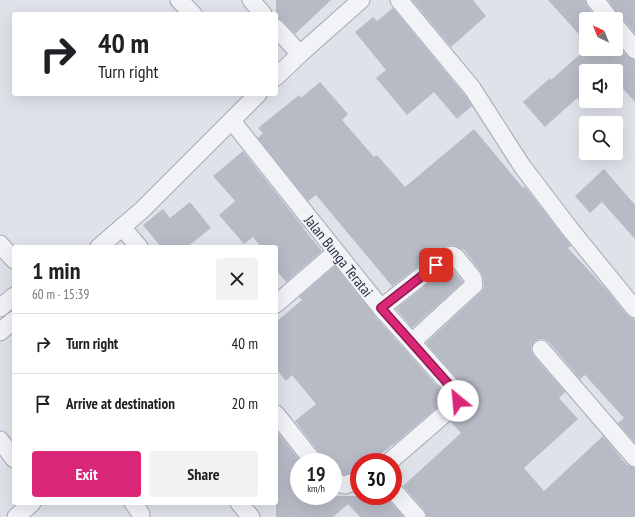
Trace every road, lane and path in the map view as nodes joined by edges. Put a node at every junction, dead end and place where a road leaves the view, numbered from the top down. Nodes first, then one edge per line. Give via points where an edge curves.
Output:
1 (179, 0) edge
2 (251, 0) edge
3 (361, 0) edge
4 (399, 0) edge
5 (595, 0) edge
6 (191, 12) edge
7 (261, 12) edge
8 (604, 12) edge
9 (278, 30) edge
10 (623, 35) edge
11 (635, 50) edge
12 (300, 54) junction
13 (278, 75) edge
14 (256, 96) edge
15 (232, 121) junction
16 (122, 227) junction
17 (0, 244) edge
18 (101, 245) edge
19 (137, 245) edge
20 (336, 252) junction
21 (12, 258) edge
22 (12, 298) edge
23 (278, 302) edge
24 (0, 308) edge
25 (381, 308) junction
26 (635, 309) edge
27 (12, 322) edge
28 (0, 332) edge
29 (412, 342) junction
30 (541, 349) dead end
31 (278, 417) edge
32 (0, 440) edge
33 (307, 453) edge
34 (399, 453) edge
35 (12, 456) edge
36 (635, 458) edge
37 (402, 500) edge
38 (30, 505) edge
39 (241, 505) edge
40 (16, 517) edge
41 (251, 517) edge
42 (417, 517) edge

1 - 6 street
2 - 7 street
3 - 12 street
4 - 26 street via 472,88 522,166
5 - 8 street
9 - 12 street
10 - 11 street
12 - 13 street
14 - 15 street
15 - 16 street
15 - 20 street, Jalan Bunga Teratai
16 - 18 street
16 - 19 street
17 - 21 street
20 - 23 street
20 - 25 street, Jalan Bunga Teratai
22 - 24 street
25 - 29 street, Jalan Bunga Teratai
25 - 29 street via 447,256 456,257 473,278 474,285
27 - 28 street
29 - 34 street, Jalan Bunga Teratai via 459,396 458,401
30 - 36 street
31 - 33 street
32 - 35 street
37 - 42 street
38 - 40 street
39 - 41 street

